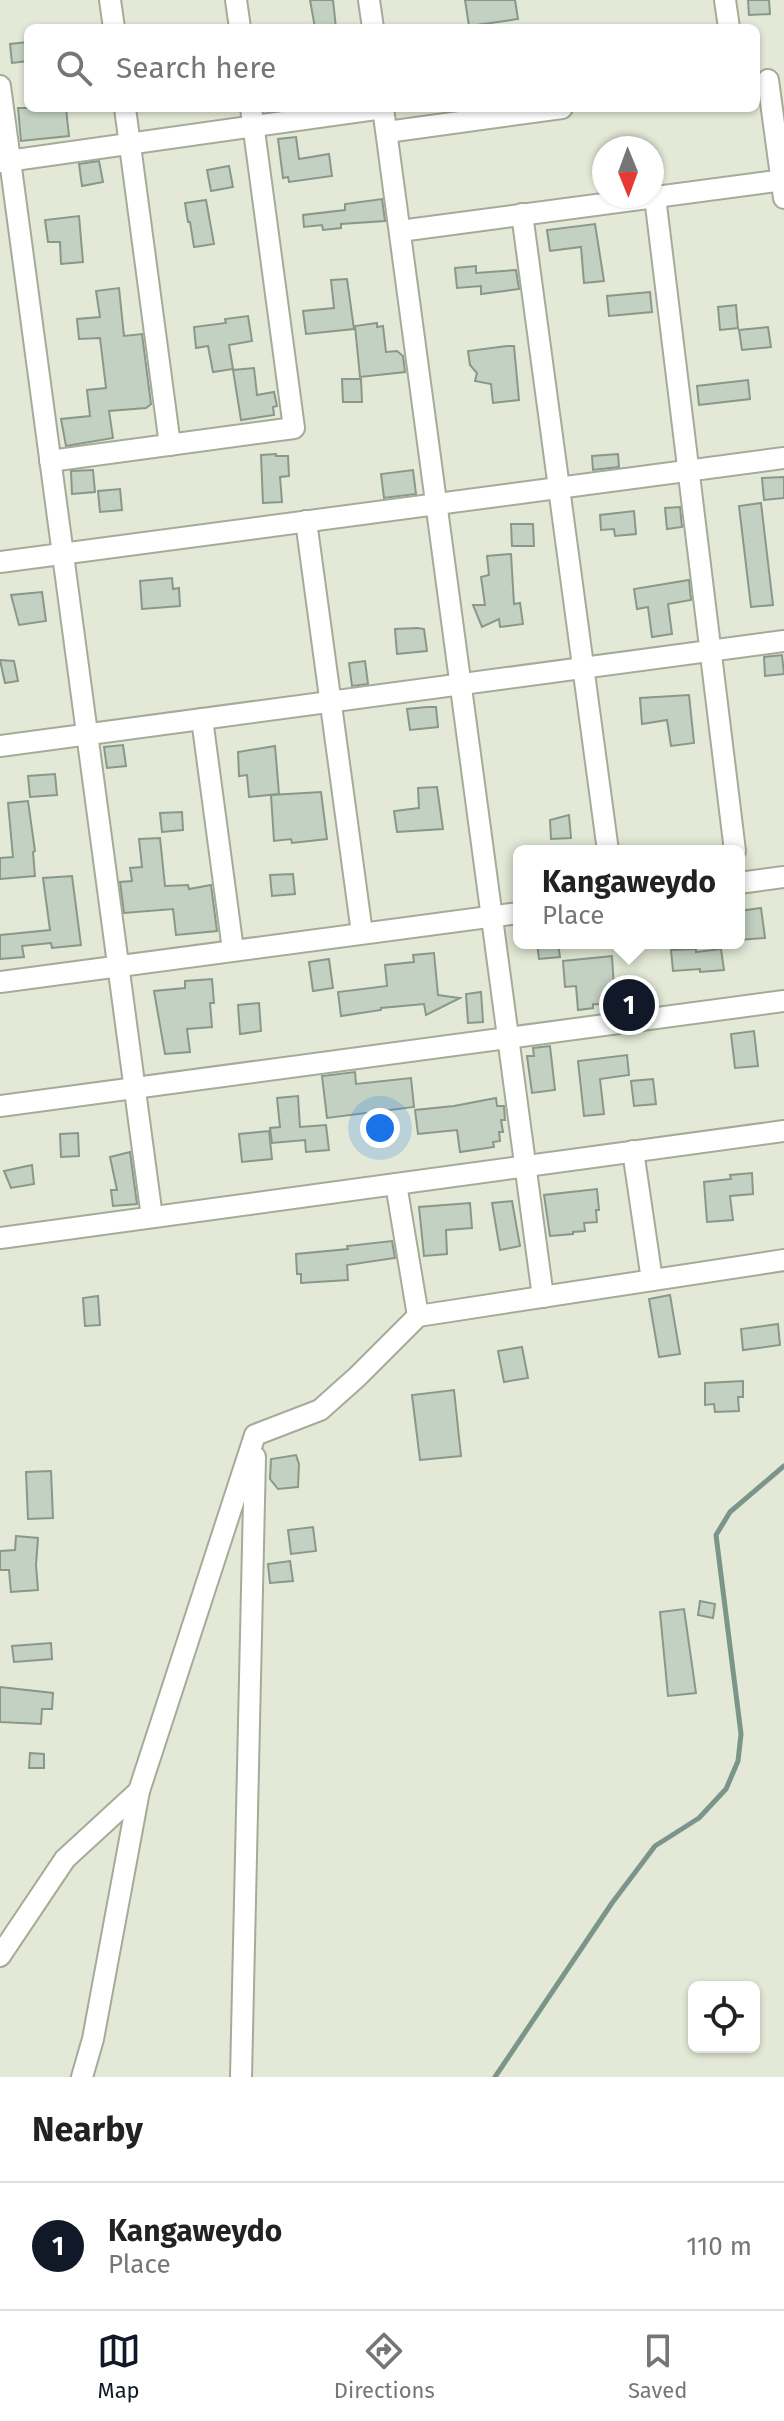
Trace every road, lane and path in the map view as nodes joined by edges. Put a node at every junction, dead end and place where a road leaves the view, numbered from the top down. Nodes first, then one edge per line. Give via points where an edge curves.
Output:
1 (110, 0) edge
2 (236, 0) edge
3 (369, 0) edge
4 (725, 0) edge
5 (113, 24) edge
6 (239, 24) edge
7 (372, 24) edge
8 (728, 24) edge
9 (769, 80) edge
10 (0, 86) edge
11 (125, 112) edge
12 (325, 112) edge
13 (384, 112) edge
14 (533, 112) edge
15 (252, 117) edge
16 (387, 132) junction
17 (129, 144) junction
18 (5, 161) edge
19 (783, 186) edge
20 (664, 196) edge
21 (592, 205) edge
22 (656, 208) edge
23 (522, 214) junction
24 (400, 231) junction
25 (170, 445) junction
26 (784, 458) edge
27 (50, 461) junction
28 (689, 470) junction
29 (559, 487) junction
30 (436, 504) junction
31 (306, 521) junction
32 (63, 554) junction
33 (0, 562) edge
34 (784, 641) edge
35 (711, 651) junction
36 (583, 668) junction
37 (461, 684) junction
38 (330, 701) junction
39 (202, 719) junction
40 (87, 735) junction
41 (0, 746) edge
42 (607, 845) edge
43 (734, 845) edge
44 (784, 877) edge
45 (745, 882) edge
46 (513, 914) edge
47 (492, 916) junction
48 (362, 933) junction
49 (233, 950) junction
50 (118, 966) junction
51 (0, 982) edge
52 (784, 1001) edge
53 (508, 1038) junction
54 (135, 1088) junction
55 (0, 1106) edge
56 (784, 1131) edge
57 (633, 1151) junction
58 (525, 1166) junction
59 (396, 1184) junction
60 (152, 1217) junction
61 (0, 1238) edge
62 (784, 1260) edge
63 (652, 1280) junction
64 (543, 1297) junction
65 (418, 1316) junction
66 (255, 1435) junction
67 (139, 1791) junction
68 (0, 1956) edge
69 (82, 2077) edge
70 (241, 2077) edge

1 - 5 street
2 - 6 street
3 - 7 street
4 - 8 street
9 - 19 street
10 - 18 street
11 - 17 street
12 - 15 street
13 - 16 street
14 - 16 street
15 - 17 street
15 - 25 street via 294,428
16 - 24 street
17 - 18 street
17 - 25 street
18 - 27 street
19 - 20 street
21 - 23 street
22 - 28 street
23 - 24 street
23 - 29 street
24 - 30 street
25 - 27 street
26 - 28 street
27 - 32 street
28 - 29 street
28 - 35 street
29 - 30 street
29 - 36 street
30 - 31 street
30 - 37 street
31 - 32 street
31 - 38 street
32 - 33 street
32 - 40 street
34 - 35 street
35 - 36 street
35 - 43 street
36 - 37 street
36 - 42 street
37 - 38 street
37 - 47 street
38 - 39 street
38 - 48 street
39 - 40 street
39 - 49 street
40 - 41 street
40 - 50 street
44 - 45 street
46 - 47 street
47 - 48 street
47 - 53 street
48 - 49 street
49 - 50 street
50 - 51 street
50 - 54 street
52 - 53 street
53 - 54 street
53 - 58 street
54 - 55 street
54 - 60 street
56 - 57 street
57 - 58 street
57 - 63 street
58 - 59 street
58 - 64 street
59 - 60 street
59 - 65 street
60 - 61 street
62 - 63 street
63 - 64 street
64 - 65 street
65 - 66 street via 320,1410
66 - 67 street
66 - 70 street
67 - 68 street via 65,1859
67 - 69 street

